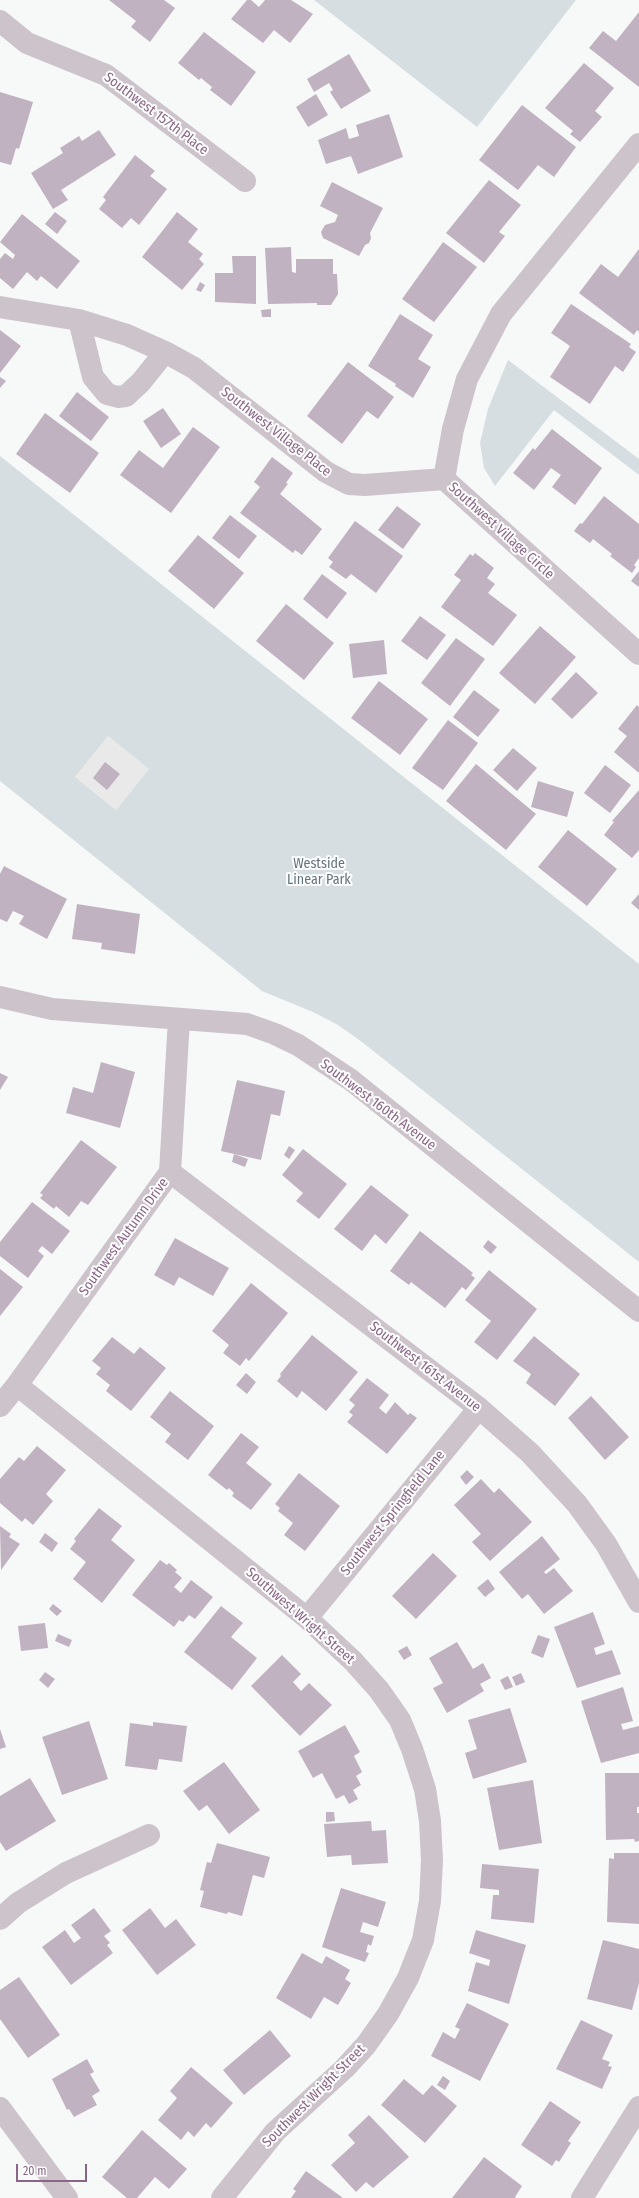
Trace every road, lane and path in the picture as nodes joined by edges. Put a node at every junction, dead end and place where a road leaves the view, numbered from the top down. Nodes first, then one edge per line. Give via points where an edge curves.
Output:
1 (0, 21) edge
2 (639, 144) edge
3 (245, 181) dead end
4 (0, 307) edge
5 (80, 320) junction
6 (165, 352) junction
7 (444, 479) junction
8 (639, 654) edge
9 (0, 997) edge
10 (179, 1019) junction
11 (170, 1172) junction
12 (639, 1311) edge
13 (17, 1385) junction
14 (0, 1406) edge
15 (479, 1408) junction
16 (639, 1602) edge
17 (307, 1618) junction
18 (149, 1835) dead end
19 (0, 1919) edge
20 (639, 2107) edge
21 (0, 2108) edge
22 (67, 2198) edge
23 (222, 2198) edge
24 (582, 2198) edge

1 - 3 street, Southwest 157th Place via 27,43 106,75
2 - 7 street, Southwest Village Circle via 501,314 467,379
4 - 5 street, Southwest Village Place
5 - 6 street, Southwest Village Place via 127,335
5 - 6 street via 93,377 107,394 118,398 126,396
6 - 7 street, Southwest Village Place via 194,368 338,479 349,484 365,485
7 - 8 street, Southwest Village Circle
9 - 10 street, Southwest 160th Avenue via 52,1009
10 - 11 street, Southwest Autumn Drive
10 - 12 street, Southwest 160th Avenue via 247,1024 263,1028 298,1045 351,1080
11 - 13 street, Southwest Autumn Drive
11 - 15 street, Southwest 161st Avenue
13 - 14 street, Southwest Autumn Drive
13 - 17 street, Southwest Wright Street
15 - 16 street, Southwest 161st Avenue via 530,1453 577,1504 606,1544
15 - 17 street, Southwest Springfield Lane
17 - 23 street, Southwest Wright Street via 353,1660 400,1720 424,1789 430,1821 430,1901 422,1940 408,1978 388,2014 366,2045 345,2068 275,2132
18 - 19 street via 66,1873 18,1903
20 - 24 street
21 - 22 street

